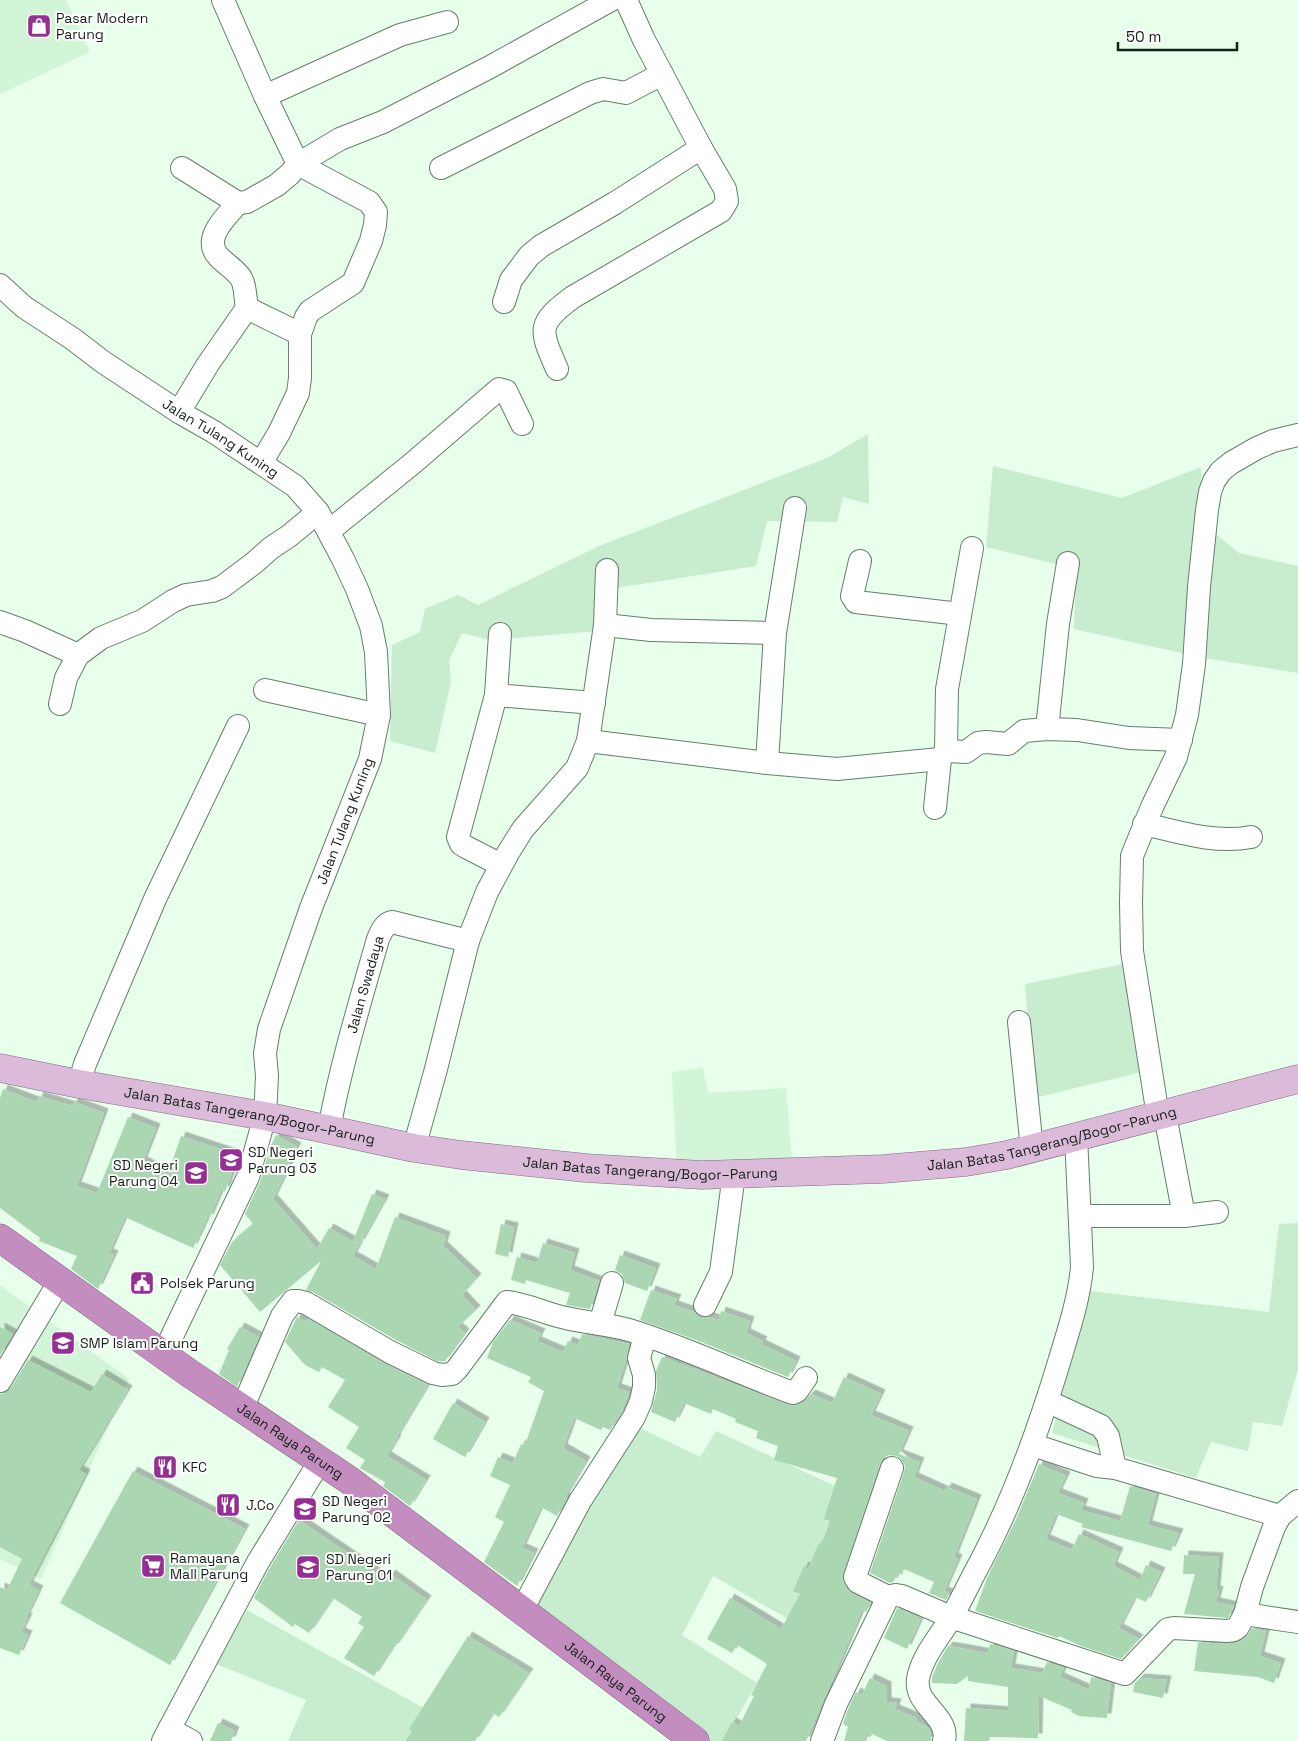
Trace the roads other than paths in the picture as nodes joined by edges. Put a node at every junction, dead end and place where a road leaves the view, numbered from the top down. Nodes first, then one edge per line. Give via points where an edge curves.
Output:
1 (223, 0) edge
2 (611, 0) edge
3 (626, 0) edge
4 (448, 22) dead end
5 (662, 74) junction
6 (265, 96) junction
7 (701, 148) junction
8 (298, 164) junction
9 (182, 168) dead end
10 (441, 168) dead end
11 (238, 202) junction
12 (0, 285) edge
13 (504, 302) dead end
14 (247, 308) junction
15 (300, 334) junction
16 (556, 369) dead end
17 (180, 412) junction
18 (522, 424) dead end
19 (1298, 435) edge
20 (261, 463) junction
21 (795, 508) dead end
22 (318, 512) junction
23 (328, 532) junction
24 (972, 548) dead end
25 (860, 561) dead end
26 (1068, 563) dead end
27 (607, 570) dead end
28 (960, 614) junction
29 (0, 622) edge
30 (605, 625) junction
31 (775, 633) junction
32 (500, 634) dead end
33 (78, 655) junction
34 (265, 690) dead end
35 (496, 694) junction
36 (594, 703) junction
37 (60, 704) dead end
38 (379, 715) junction
39 (238, 726) dead end
40 (1047, 730) junction
41 (588, 740) junction
42 (1181, 740) junction
43 (943, 755) junction
44 (767, 763) junction
45 (934, 808) dead end
46 (1144, 824) junction
47 (1251, 837) dead end
48 (501, 865) junction
49 (468, 941) junction
50 (1019, 1022) dead end
51 (0, 1068) edge
52 (1298, 1079) edge
53 (79, 1084) junction
54 (1161, 1115) junction
55 (265, 1116) junction
56 (329, 1129) junction
57 (1076, 1136) junction
58 (414, 1148) junction
59 (1032, 1149) junction
60 (734, 1174) junction
61 (1218, 1212) dead end
62 (1081, 1216) junction
63 (1184, 1216) junction
64 (0, 1238) edge
65 (12, 1260) edge
66 (612, 1284) dead end
67 (52, 1294) junction
68 (705, 1305) dead end
69 (600, 1324) junction
70 (645, 1336) junction
71 (164, 1355) junction
72 (806, 1378) dead end
73 (0, 1381) edge
74 (1047, 1401) junction
75 (242, 1410) junction
76 (1033, 1445) junction
77 (892, 1468) dead end
78 (1115, 1468) junction
79 (316, 1469) junction
80 (1298, 1501) edge
81 (1280, 1516) junction
82 (888, 1597) junction
83 (522, 1610) junction
84 (1244, 1614) junction
85 (951, 1617) junction
86 (1298, 1622) edge
87 (166, 1735) edge
88 (191, 1741) edge
89 (668, 1741) edge
90 (695, 1741) edge
91 (822, 1741) edge
92 (944, 1741) edge

1 - 6 street
2 - 8 street via 490,67 383,122 340,139
3 - 5 street
4 - 6 street via 400,35
5 - 7 street
5 - 10 street via 626,93 603,89 590,93
6 - 8 street
7 - 13 street via 541,246 516,274
7 - 16 street via 725,189 727,201 724,208 573,296 558,308 544,329 544,338
8 - 11 street via 277,186 247,202
8 - 15 street via 369,202 376,212 371,241 354,283 310,311
9 - 11 street
11 - 14 street via 214,233 213,244 217,255 242,280
12 - 17 street, Jalan Tulang Kuning via 103,362
14 - 15 street
14 - 17 street via 218,348
15 - 20 street via 298,393
17 - 20 street, Jalan Tulang Kuning
18 - 23 street via 506,391 499,389
19 - 42 street via 1257,448 1231,463 1214,481 1199,588 1191,691
20 - 22 street, Jalan Tulang Kuning via 295,486
21 - 31 street
22 - 23 street, Jalan Tulang Kuning
22 - 33 street via 222,587 173,601 142,621 101,638
23 - 38 street, Jalan Tulang Kuning via 371,626 376,652
24 - 28 street
25 - 28 street via 852,596 856,602
26 - 40 street
27 - 30 street
28 - 43 street via 947,689
29 - 33 street
30 - 31 street via 651,630
30 - 36 street
31 - 44 street
32 - 35 street
33 - 37 street via 66,678
34 - 38 street
35 - 36 street
35 - 48 street via 458,837 466,848
36 - 41 street
38 - 55 street, Jalan Tulang Kuning via 370,759 311,908 269,1029 265,1053
39 - 53 street via 155,899
40 - 42 street
40 - 43 street via 1020,732 1008,744 978,743 966,752
41 - 44 street
41 - 48 street via 577,768 523,829
42 - 46 street
43 - 44 street via 838,769
43 - 45 street
46 - 47 street via 1213,839
46 - 54 street via 1132,856 1132,951
48 - 49 street
49 - 56 street, Jalan Swadaya via 392,922 384,927 343,1061
49 - 58 street
50 - 59 street
51 - 53 main road, Jalan Batas Tangerang/Bogor–Parung
52 - 54 main road, Jalan Batas Tangerang/Bogor–Parung
53 - 55 main road, Jalan Batas Tangerang/Bogor–Parung
54 - 57 main road, Jalan Batas Tangerang/Bogor–Parung
54 - 63 street
55 - 56 main road, Jalan Batas Tangerang/Bogor–Parung
55 - 71 street, Jalan Tulang Kuning via 248,1177
56 - 58 main road, Jalan Batas Tangerang/Bogor–Parung
57 - 59 main road, Jalan Batas Tangerang/Bogor–Parung
57 - 62 street
58 - 60 main road, Jalan Batas Tangerang/Bogor–Parung via 602,1169
59 - 60 main road, Jalan Batas Tangerang/Bogor–Parung via 966,1162
60 - 68 street via 721,1272
61 - 63 street
62 - 63 street
62 - 74 street via 1081,1284
64 - 65 highway, Jalan Raya Parung
65 - 67 highway, Jalan Raya Parung
65 - 71 highway, Jalan Raya Parung
66 - 69 street
67 - 73 street
67 - 79 highway, Jalan Raya Parung
69 - 70 street
69 - 75 street via 567,1319 507,1302 457,1369 452,1374 442,1375 390,1352 306,1303 293,1301 282,1316
70 - 72 street via 793,1393
70 - 83 street via 639,1358 644,1387 634,1417 580,1501
71 - 75 highway, Jalan Raya Parung
74 - 76 street
74 - 78 street via 1101,1426 1108,1436
75 - 79 highway, Jalan Raya Parung
76 - 78 street via 1097,1466
76 - 85 street via 1003,1515
77 - 82 street via 856,1577 858,1582
78 - 81 street
79 - 83 highway, Jalan Raya Parung via 349,1480
79 - 87 street via 258,1562
79 - 89 highway, Jalan Raya Parung via 339,1495 517,1624
80 - 81 street
81 - 84 street
82 - 85 street via 902,1596
82 - 91 street via 836,1704
83 - 90 highway, Jalan Raya Parung
84 - 85 street via 1234,1630 1228,1632 1168,1629 1125,1674
84 - 86 street
85 - 92 street via 920,1670 918,1682 920,1696 944,1726
87 - 88 street

